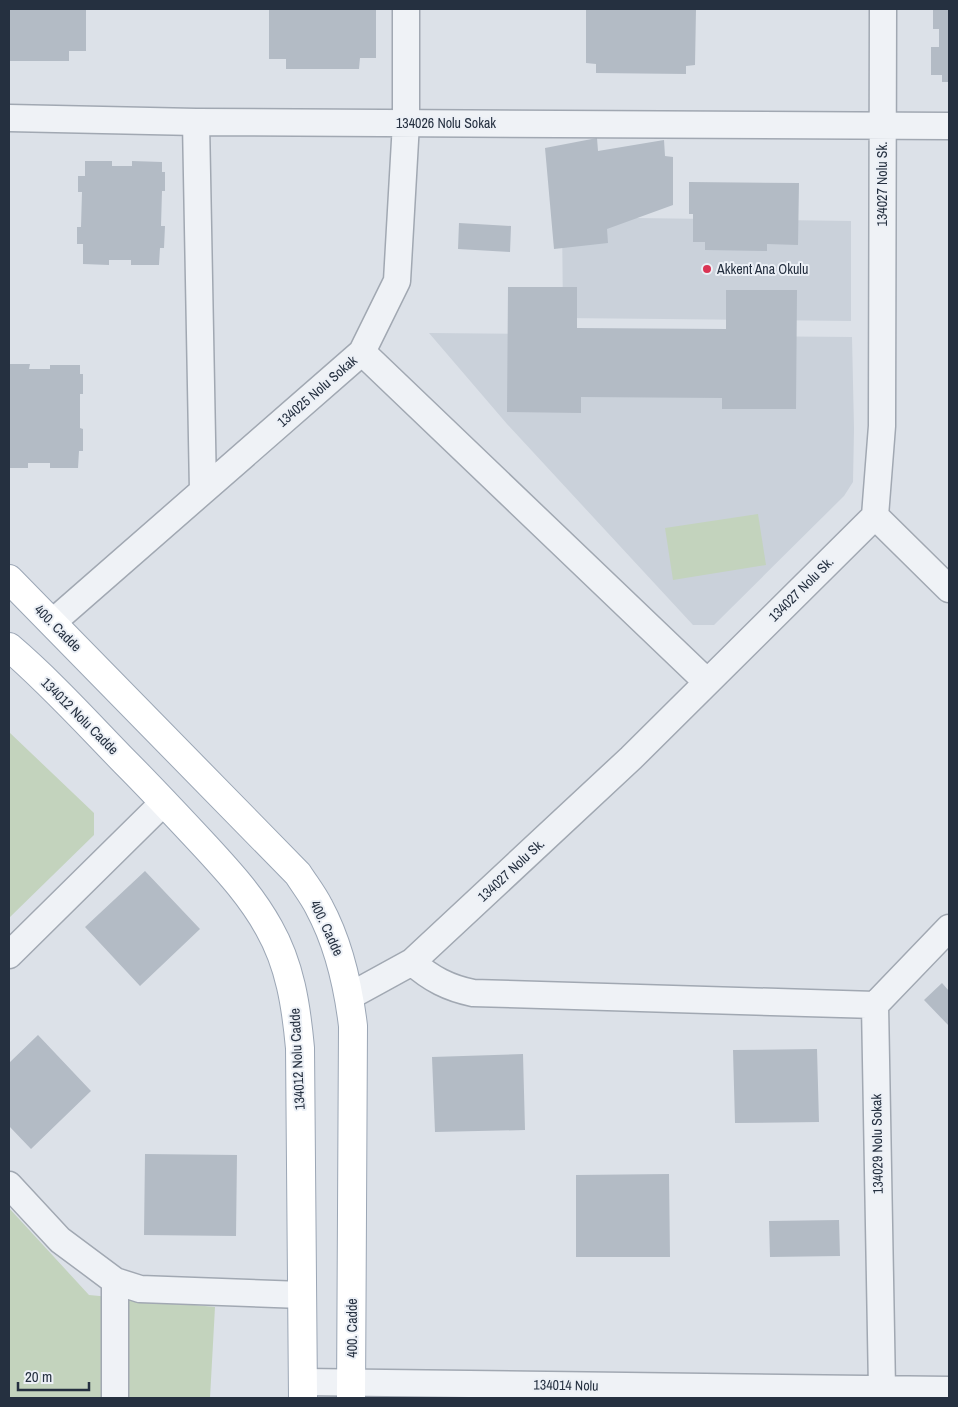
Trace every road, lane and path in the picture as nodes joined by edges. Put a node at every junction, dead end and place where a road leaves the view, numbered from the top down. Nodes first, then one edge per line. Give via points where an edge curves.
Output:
1 (406, 9) edge
2 (883, 9) edge
3 (9, 118) edge
4 (196, 122) junction
5 (406, 123) junction
6 (882, 125) junction
7 (949, 126) edge
8 (362, 352) junction
9 (203, 491) junction
10 (874, 516) junction
11 (9, 578) edge
12 (949, 589) edge
13 (53, 622) junction
14 (12, 654) edge
15 (707, 682) junction
16 (164, 802) junction
17 (949, 928) edge
18 (9, 955) edge
19 (412, 962) junction
20 (350, 996) junction
21 (875, 1005) junction
22 (9, 1185) edge
23 (115, 1281) junction
24 (302, 1295) junction
25 (303, 1390) edge
26 (351, 1390) edge
27 (882, 1390) junction
28 (949, 1390) edge
29 (115, 1398) edge

1 - 5 street, 134025 Nolu Sokak
2 - 6 street, 134027 Nolu Sk.
3 - 4 street, 134026 Nolu Sokak
4 - 5 street, 134026 Nolu Sokak
4 - 9 street
5 - 6 street, 134026 Nolu Sokak
5 - 8 street, 134025 Nolu Sokak via 397,281
6 - 7 street, 134026 Nolu Sokak
6 - 10 street, 134027 Nolu Sk. via 882,426
8 - 9 street, 134025 Nolu Sokak
8 - 15 street
9 - 13 street, 134025 Nolu Sokak
10 - 12 street
10 - 15 street, 134027 Nolu Sk.
11 - 13 main road, 400. Cadde
13 - 20 main road, 400. Cadde via 298,874 334,939
14 - 16 main road, 134012 Nolu Cadde
15 - 19 street, 134027 Nolu Sk. via 631,758
16 - 18 street
16 - 24 main road, 134012 Nolu Cadde via 249,896 269,928 286,968 296,1007 300,1048
17 - 21 street
19 - 20 street, 134027 Nolu Sk.
19 - 21 street via 440,983 473,993
20 - 26 main road, 400. Cadde via 353,1026
21 - 27 street, 134029 Nolu Sokak
22 - 23 street via 60,1240
23 - 24 street via 140,1289
23 - 29 street
24 - 25 main road, 134012 Nolu Cadde
25 - 26 street, 134014 Nolu
26 - 27 street, 134014 Nolu
27 - 28 street, 134014 Nolu

